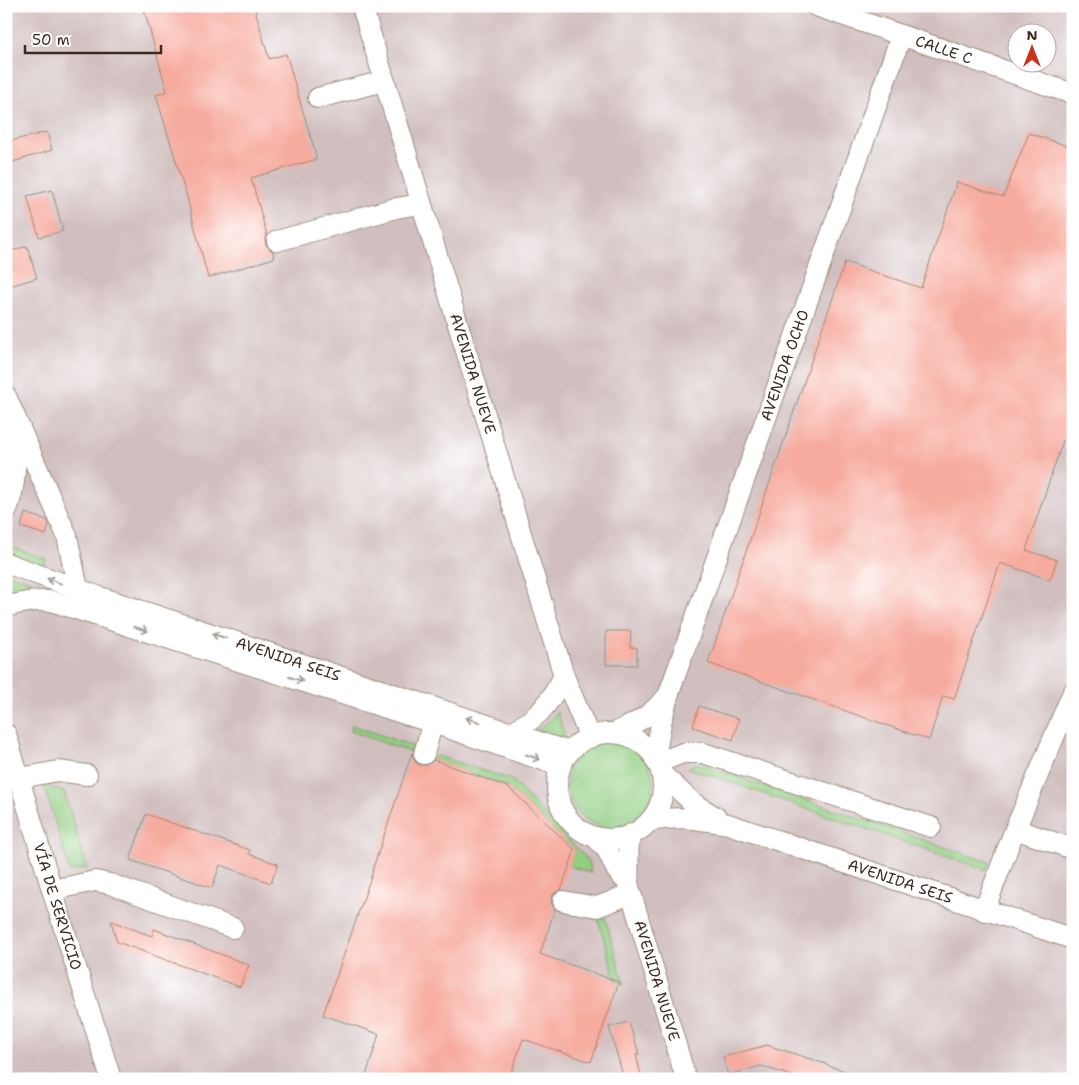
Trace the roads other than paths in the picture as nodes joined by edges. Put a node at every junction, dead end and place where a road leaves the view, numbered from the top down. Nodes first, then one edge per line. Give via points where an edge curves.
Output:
1 (362, 6) edge
2 (816, 6) edge
3 (901, 36) junction
4 (384, 81) junction
5 (1073, 94) edge
6 (318, 98) dead end
7 (421, 204) junction
8 (277, 241) dead end
9 (7, 402) edge
10 (6, 512) edge
11 (6, 563) edge
12 (78, 589) junction
13 (6, 607) edge
14 (564, 676) junction
15 (1073, 692) edge
16 (668, 696) junction
17 (435, 716) junction
18 (510, 732) junction
19 (614, 733) junction
20 (6, 734) edge
21 (590, 738) junction
22 (489, 742) junction
23 (424, 754) dead end
24 (565, 759) junction
25 (658, 765) junction
26 (87, 775) dead end
27 (20, 778) junction
28 (650, 821) junction
29 (728, 824) junction
30 (931, 827) dead end
31 (1015, 829) junction
32 (631, 834) junction
33 (595, 837) junction
34 (1073, 849) edge
35 (629, 888) junction
36 (52, 890) junction
37 (563, 901) dead end
38 (984, 911) junction
39 (233, 928) dead end
40 (1073, 939) edge
41 (110, 1079) edge
42 (686, 1079) edge

1 - 4 street, AVENIDA NUEVE
2 - 3 street, CALLE C
3 - 5 street, CALLE C
3 - 16 street, AVENIDA OCHO
4 - 6 street
4 - 7 street, AVENIDA NUEVE
7 - 8 street
7 - 14 street, AVENIDA NUEVE
9 - 10 street via 15,452 14,481
9 - 12 street via 67,536
12 -> 11 street, AVENIDA SEIS
17 -> 12 street, AVENIDA SEIS
13 -> 17 street, AVENIDA SEIS via 20,602 51,601
14 - 18 street via 550,703 525,725
14 - 21 street, AVENIDA NUEVE
15 - 31 street
16 - 19 street, AVENIDA OCHO via 653,712
16 - 25 street, AVENIDA OCHO via 661,722
18 -> 17 street, AVENIDA SEIS
17 - 22 street, AVENIDA SEIS
17 - 23 street
18 - 22 street
18 - 24 street, AVENIDA SEIS
19 - 21 street
19 - 25 street via 630,737 644,746
20 - 27 street, VÍA DE SERVICIO
21 - 24 street via 582,741
22 -> 24 street, AVENIDA SEIS
24 - 33 street via 556,782 558,799 564,814 575,827
25 - 28 street via 663,790 659,807
25 - 29 street, AVENIDA SEIS via 691,802
25 - 30 street via 683,753 703,753
26 - 27 street via 58,771
27 - 36 street, VÍA DE SERVICIO
28 - 29 street, AVENIDA SEIS via 695,818
28 - 32 street
29 - 38 street, AVENIDA SEIS
31 - 34 street
31 - 38 street
32 - 33 street via 622,838
32 - 35 street, AVENIDA NUEVE
33 - 35 street, AVENIDA NUEVE
35 - 37 street via 597,907
35 - 42 street, AVENIDA NUEVE
36 - 39 street via 95,881 110,884
36 - 41 street, VÍA DE SERVICIO
38 - 40 street, AVENIDA SEIS

